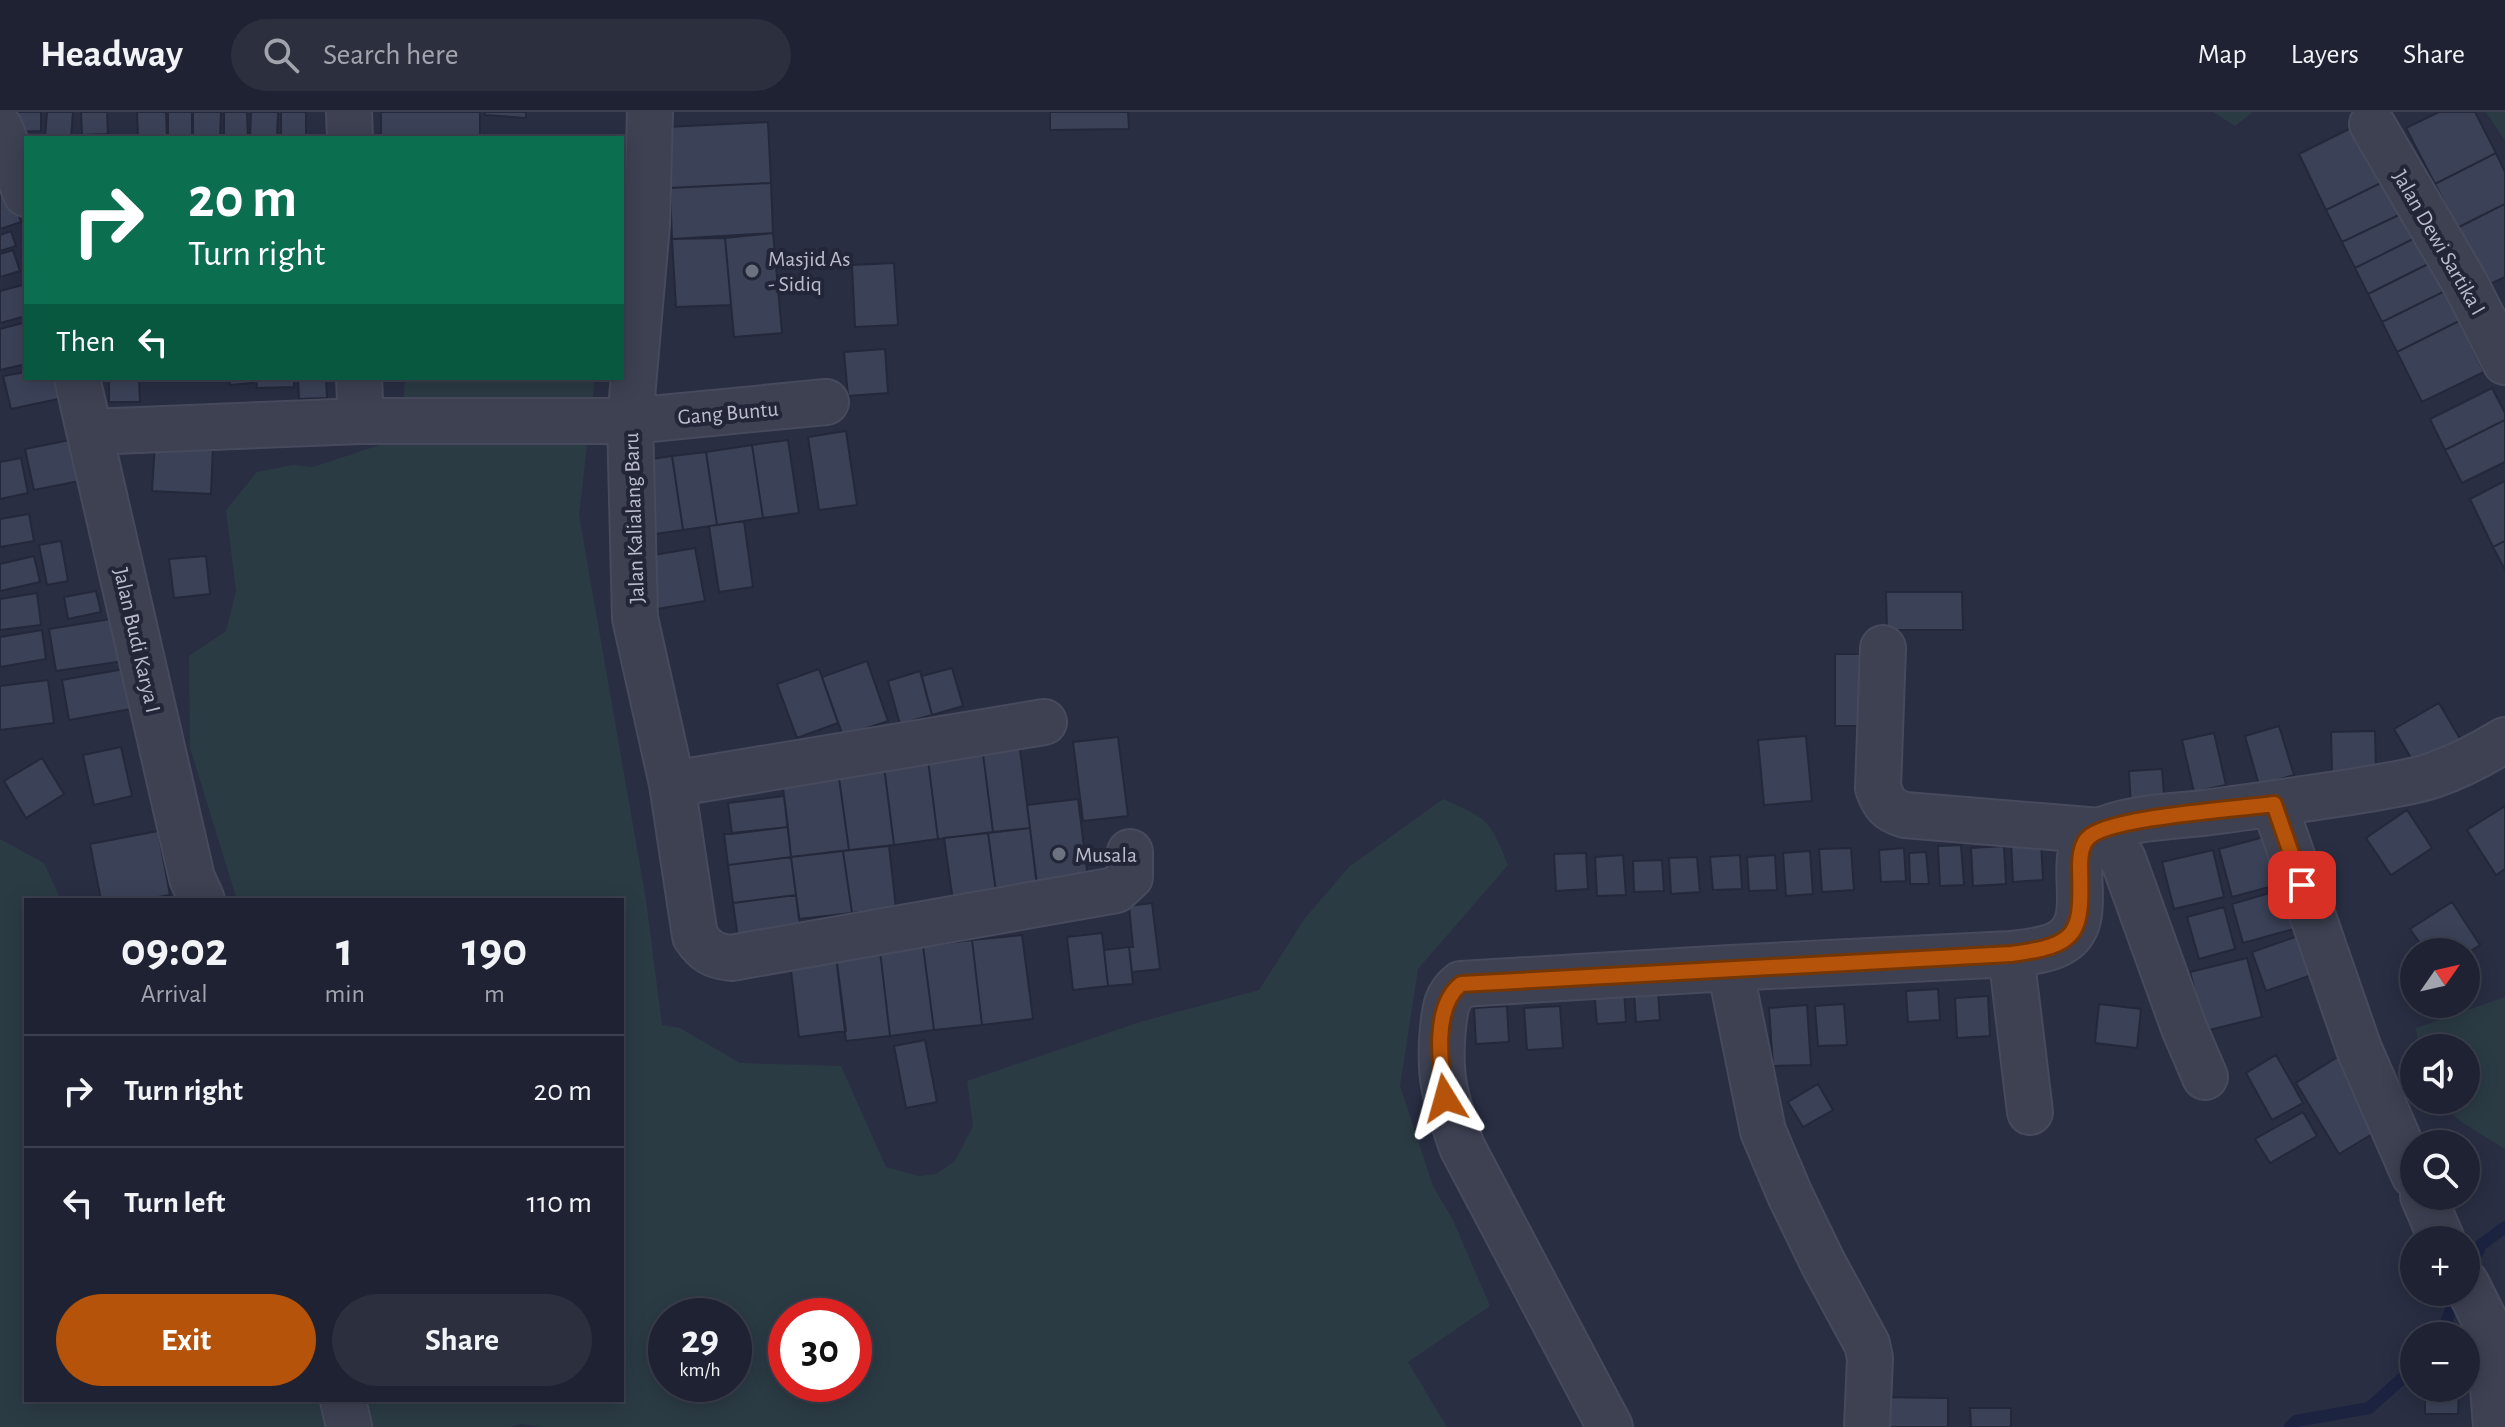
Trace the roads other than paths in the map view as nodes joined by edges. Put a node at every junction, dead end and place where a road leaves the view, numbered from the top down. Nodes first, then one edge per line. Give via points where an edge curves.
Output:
1 (349, 112) edge
2 (650, 112) edge
3 (2372, 124) dead end
4 (0, 128) edge
5 (350, 136) edge
6 (24, 189) edge
7 (2505, 362) edge
8 (77, 380) edge
9 (359, 380) edge
10 (826, 402) dead end
11 (361, 421) junction
12 (630, 421) junction
13 (90, 432) junction
14 (1883, 648) dead end
15 (1044, 722) dead end
16 (2505, 740) edge
17 (672, 784) junction
18 (2274, 804) junction
19 (2100, 831) junction
20 (1130, 852) dead end
21 (201, 898) edge
22 (2011, 954) junction
23 (1730, 968) junction
24 (2205, 1077) dead end
25 (2030, 1112) dead end
26 (2400, 1143) edge
27 (2479, 1306) edge
28 (2502, 1348) edge
29 (343, 1402) edge
30 (349, 1427) edge
31 (1610, 1427) edge
32 (1867, 1427) edge
33 (2496, 1427) edge

1 - 5 street
2 - 12 street via 647,224
3 - 7 street, Jalan Dewi Sartika I
4 - 6 street
8 - 13 street, Jalan Budi Karya I
9 - 11 street
10 - 12 street, Gang Buntu
11 - 12 street, Jalan Kalialang Baru
11 - 13 street, Jalan Kalialang Baru
12 - 17 street, Jalan Kalialang Baru via 635,618
13 - 21 street, Jalan Budi Karya I via 192,878
14 - 19 street via 1878,788 1891,811
15 - 17 street
16 - 18 street via 2431,776
17 - 20 street, Jalan Kalialang Baru via 695,936 717,957 1116,890 1130,877
18 - 19 street via 2134,820
18 - 26 street via 2359,1049
19 - 22 street via 2089,836 2080,855 2079,917 2073,934 2042,950
19 - 24 street via 2123,859
22 - 23 street
22 - 25 street
23 - 31 street via 1461,984 1449,993 1445,1007 1439,1062 1462,1147
23 - 32 street via 1763,1131 1867,1344
27 - 28 street
28 - 33 street via 2491,1360
29 - 30 street

